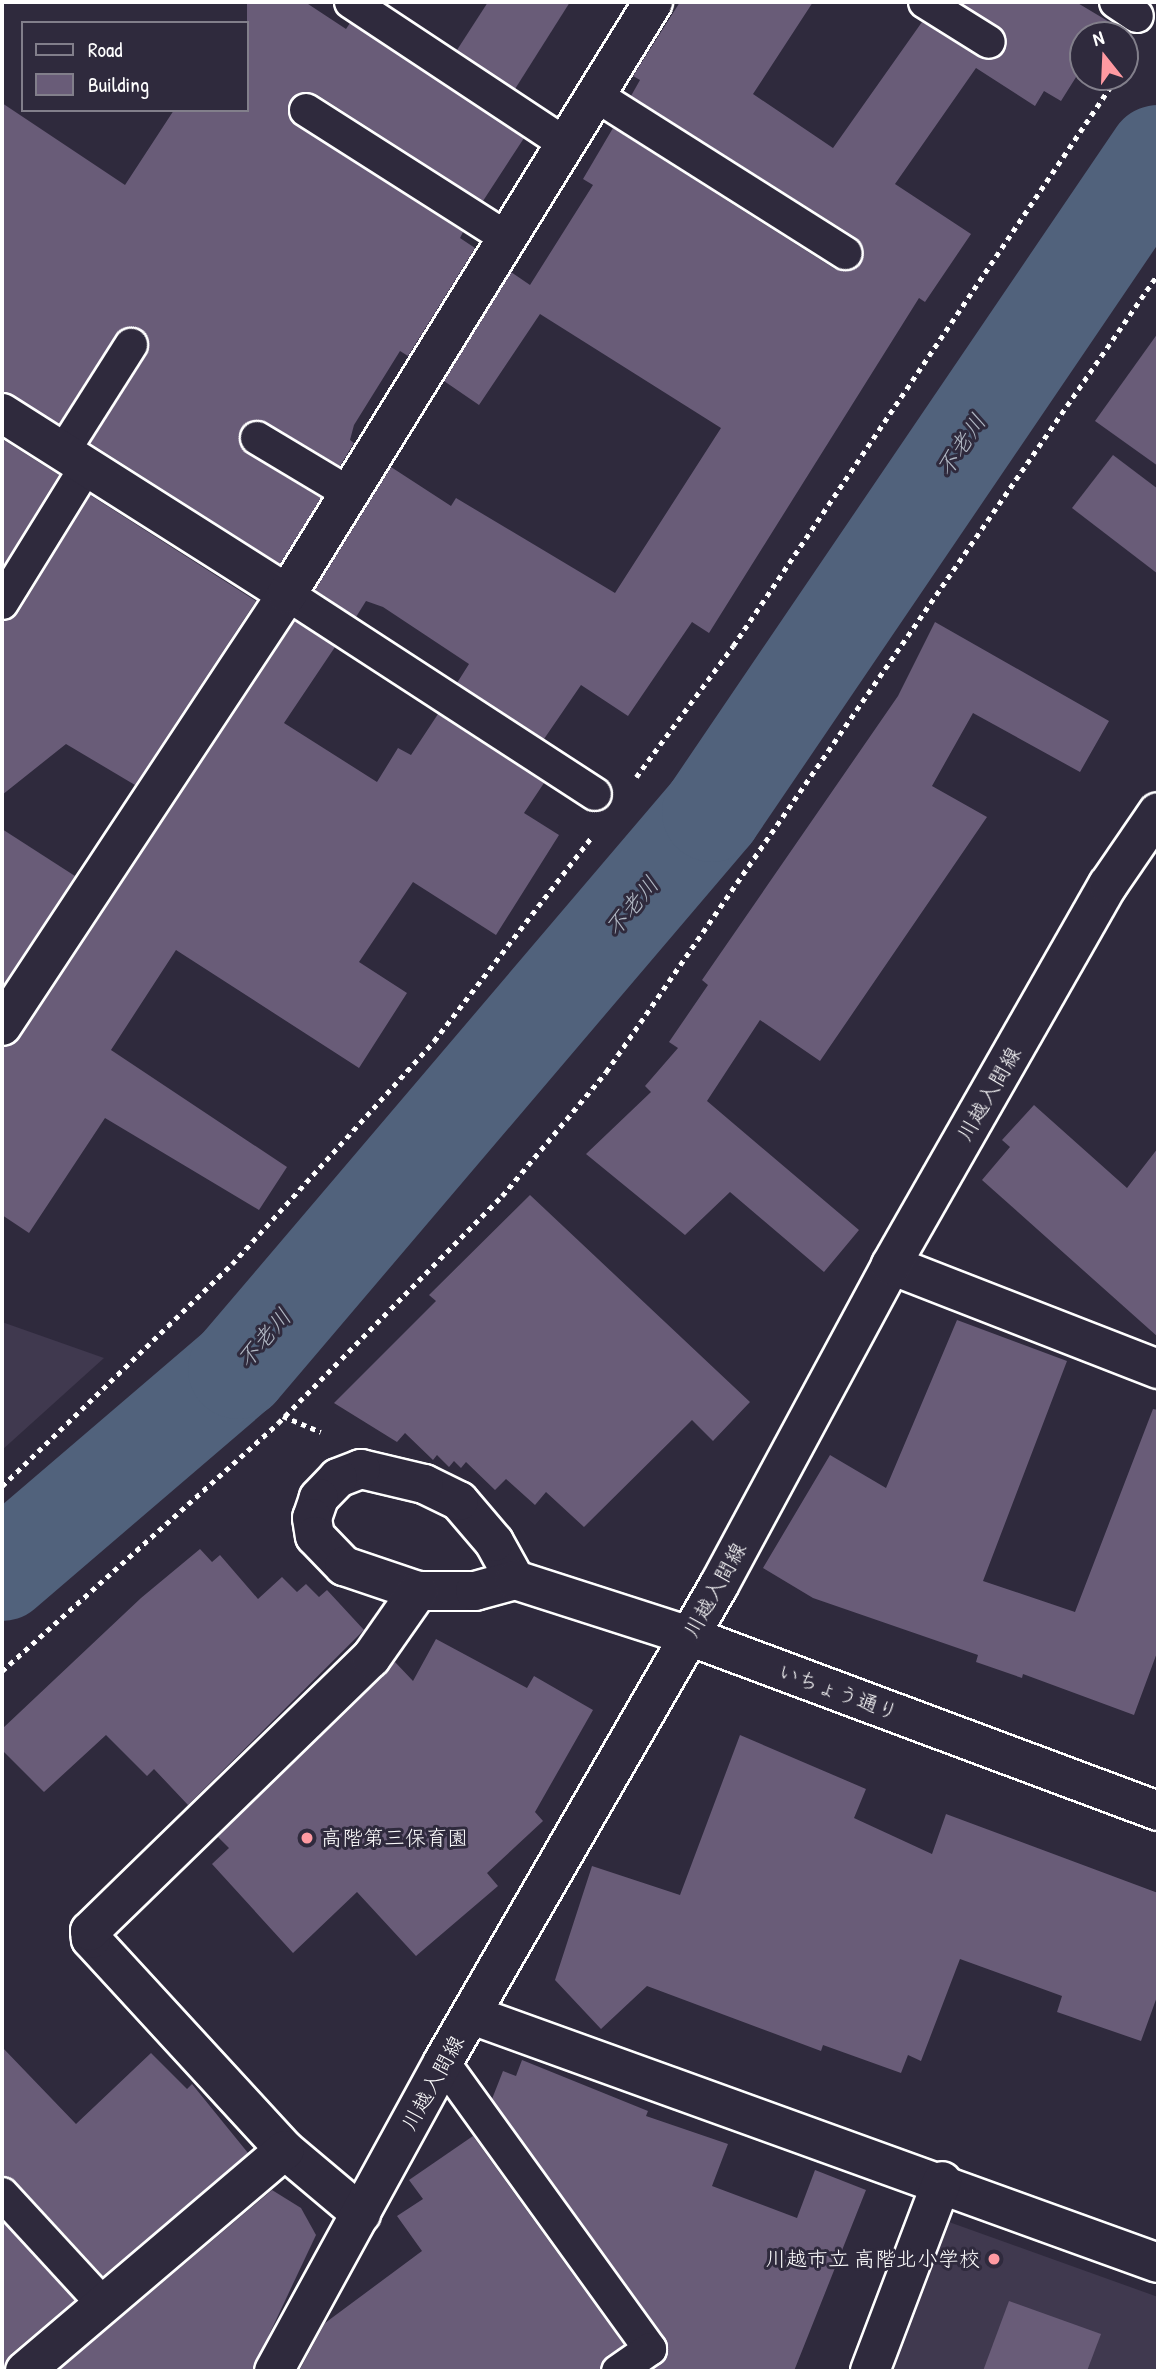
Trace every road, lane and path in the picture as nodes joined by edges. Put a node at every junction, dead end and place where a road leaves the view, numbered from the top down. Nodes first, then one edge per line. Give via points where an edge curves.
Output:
1 (351, 2) edge
2 (653, 2) edge
3 (925, 2) edge
4 (989, 42) dead end
5 (597, 96) junction
6 (306, 110) dead end
7 (567, 145) junction
8 (507, 238) junction
9 (845, 253) dead end
10 (1158, 274) edge
11 (131, 345) dead end
12 (2, 413) edge
13 (257, 438) dead end
14 (75, 460) junction
15 (349, 493) junction
16 (286, 594) junction
17 (2, 603) edge
18 (595, 794) dead end
19 (1158, 811) edge
20 (2, 1026) edge
21 (891, 1265) junction
22 (1158, 1369) edge
23 (515, 1580) junction
24 (418, 1591) junction
25 (689, 1636) junction
26 (2, 1671) edge
27 (1158, 1811) edge
28 (472, 2015) junction
29 (443, 2062) junction
30 (285, 2150) junction
31 (942, 2181) junction
32 (2, 2194) edge
33 (361, 2214) junction
34 (1158, 2263) edge
35 (104, 2305) junction
36 (25, 2371) edge
37 (274, 2371) edge
38 (618, 2371) edge
39 (870, 2371) edge

1 - 7 lane
2 - 5 street
3 - 4 lane
5 - 7 street
5 - 9 lane
6 - 8 lane
7 - 8 street
8 - 15 street
10 - 26 path via 597,1082 502,1196 278,1423
11 - 14 lane
12 - 14 street
13 - 15 lane
14 - 16 street
14 - 17 lane
15 - 16 street
16 - 18 lane
16 - 20 street
19 - 21 street, 川越入間線 via 1108,885
21 - 22 street
21 - 25 street, 川越入間線
23 - 24 street via 475,1591
23 - 24 street via 494,1542 459,1501 389,1473 361,1469 338,1478 319,1498 312,1518 315,1536 344,1566
23 - 25 street, いちょう通り
24 - 30 street via 371,1658 90,1931 91,1939
25 - 27 street, いちょう通り
25 - 28 street, 川越入間線
28 - 29 street, 川越入間線
28 - 31 street
29 - 33 street, 川越入間線
29 - 38 lane via 650,2349
30 - 33 street
30 - 35 street
31 - 34 street
31 - 39 street
32 - 35 lane
33 - 37 street, 川越入間線
35 - 36 street

